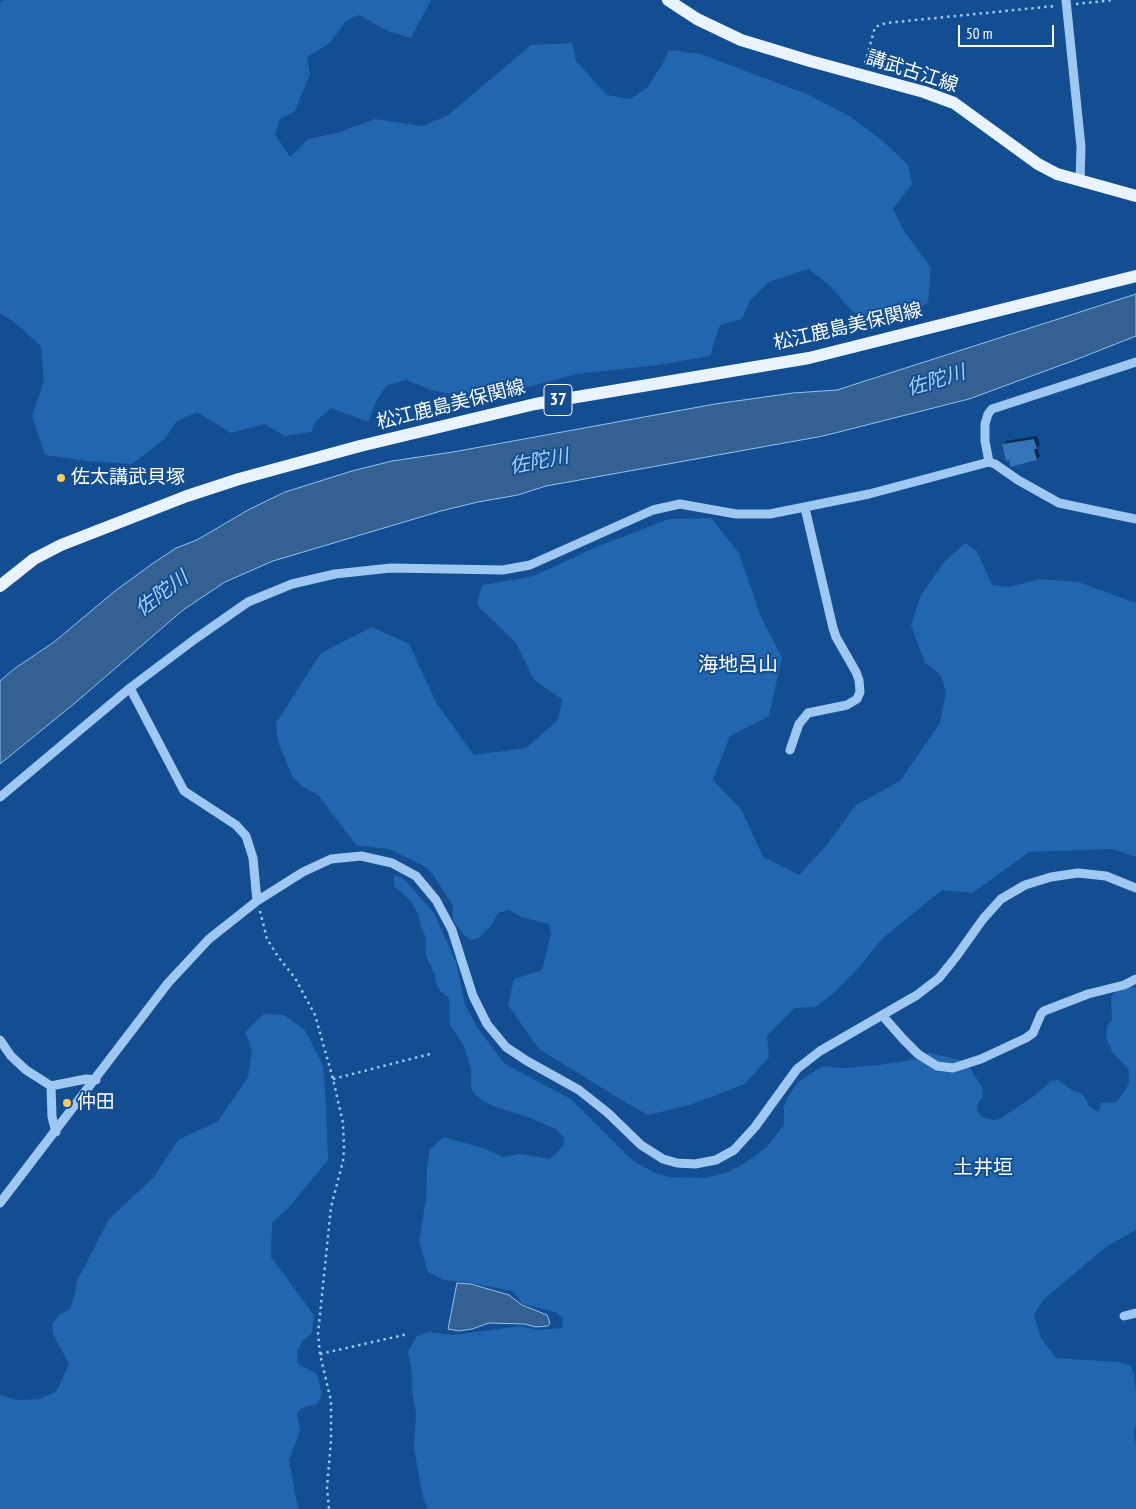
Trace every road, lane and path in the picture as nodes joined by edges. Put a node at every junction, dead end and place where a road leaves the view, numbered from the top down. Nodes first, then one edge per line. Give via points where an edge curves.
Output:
1 (668, 0) edge
2 (1114, 0) edge
3 (1066, 2) edge
4 (862, 74) junction
5 (1080, 181) junction
6 (1136, 196) edge
7 (1136, 276) edge
8 (1136, 362) edge
9 (989, 462) junction
10 (805, 508) junction
11 (1136, 519) edge
12 (0, 586) edge
13 (130, 688) junction
14 (790, 750) dead end
15 (0, 797) edge
16 (1136, 888) edge
17 (257, 901) junction
18 (1136, 979) edge
19 (882, 1015) junction
20 (0, 1040) edge
21 (430, 1054) dead end
22 (333, 1079) junction
23 (96, 1080) junction
24 (51, 1086) junction
25 (56, 1132) junction
26 (0, 1203) edge
27 (1136, 1313) edge
28 (1124, 1316) dead end
29 (408, 1334) dead end
30 (320, 1354) junction
31 (329, 1509) edge

1 - 4 main road, 講武古江線 via 697,19 741,40
2 - 3 path
3 - 4 path via 886,23 875,27
3 - 5 street via 1081,147
4 - 5 main road, 講武古江線 via 954,103 1038,164
5 - 6 main road, 講武古江線
7 - 12 main road, 松江鹿島美保関線 / 37 via 809,358 535,404 239,479 61,545 34,559
8 - 9 street via 992,409 985,424
9 - 10 street
9 - 11 street via 1059,503
10 - 13 street via 770,514 736,514 680,504 653,510 530,565 503,570 391,568 335,574 292,584 248,602
10 - 14 street via 833,628 856,672 860,692 857,699 847,705 808,713
13 - 15 street
13 - 17 street via 184,791 236,825 246,836 253,858
16 - 19 street via 1106,876 1078,873 1025,885 1001,899 939,978
17 - 19 street via 303,872 331,860 362,856 392,863 416,876 436,900 452,930 473,996 488,1024 506,1047 579,1090 641,1145 663,1160 677,1163 716,1160 734,1150 797,1069 820,1051
17 - 22 path via 267,938 295,978 315,1015
17 - 23 street via 208,939 168,983
18 - 19 street via 1124,986 1088,994 1044,1011 1033,1033 1026,1038 953,1068 937,1066 918,1054
20 - 24 street via 26,1070
21 - 22 path
22 - 30 path via 340,1107 344,1148 327,1234 318,1334
23 - 24 street
23 - 25 street
24 - 25 street
25 - 26 street
27 - 28 street
29 - 30 path
30 - 31 path via 332,1409 327,1488

